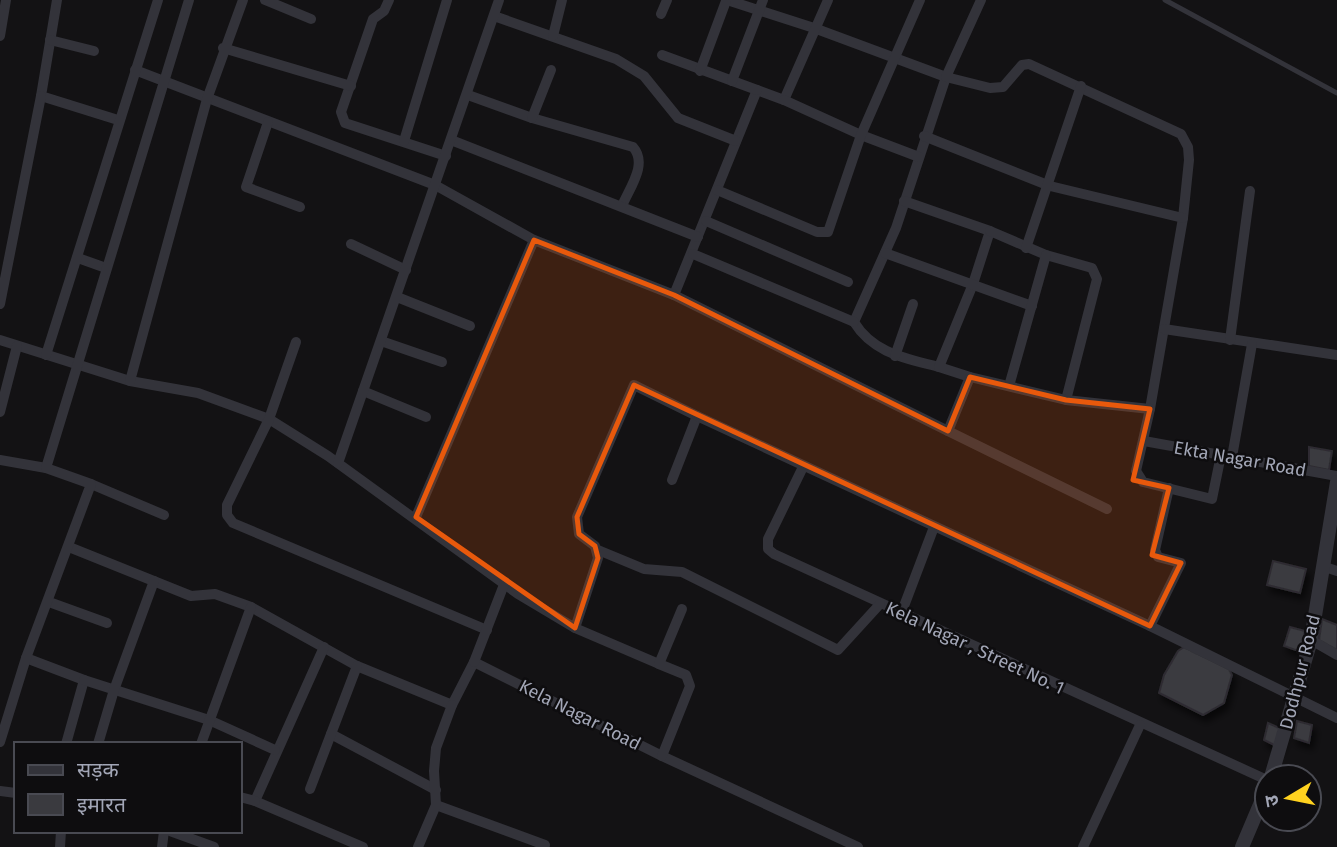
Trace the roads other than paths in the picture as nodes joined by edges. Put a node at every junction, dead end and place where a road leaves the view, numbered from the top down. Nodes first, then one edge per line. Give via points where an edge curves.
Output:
1 (6, 0) edge
2 (58, 0) edge
3 (158, 0) edge
4 (189, 0) edge
5 (243, 0) edge
6 (265, 0) edge
7 (389, 0) edge
8 (447, 0) edge
9 (499, 0) edge
10 (562, 0) edge
11 (667, 0) edge
12 (726, 0) edge
13 (828, 0) edge
14 (920, 0) edge
15 (981, 0) edge
16 (1164, 0) edge
17 (761, 5) edge
18 (661, 14) dead end
19 (494, 16) junction
20 (311, 19) dead end
21 (814, 28) junction
22 (0, 36) edge
23 (553, 36) junction
24 (50, 40) junction
25 (223, 48) junction
26 (94, 51) dead end
27 (662, 55) dead end
28 (894, 59) junction
29 (135, 70) junction
30 (551, 70) dead end
31 (700, 71) junction
32 (947, 77) junction
33 (164, 81) junction
34 (732, 81) junction
35 (351, 86) junction
36 (1081, 86) junction
37 (757, 90) junction
38 (1337, 93) edge
39 (468, 95) junction
40 (41, 96) junction
41 (207, 99) junction
42 (784, 100) junction
43 (532, 118) junction
44 (118, 120) junction
45 (268, 122) junction
46 (862, 135) junction
47 (924, 136) junction
48 (452, 140) junction
49 (404, 141) junction
50 (736, 141) junction
51 (446, 156) junction
52 (919, 157) junction
53 (435, 185) junction
54 (1049, 186) junction
55 (718, 190) junction
56 (1250, 191) dead end
57 (904, 201) junction
58 (621, 206) junction
59 (300, 208) dead end
60 (1183, 218) junction
61 (706, 221) junction
62 (990, 231) junction
63 (698, 237) junction
64 (534, 240) junction
65 (351, 244) dead end
66 (1026, 248) junction
67 (885, 253) junction
68 (693, 254) junction
69 (1046, 256) junction
70 (78, 258) junction
71 (106, 268) junction
72 (406, 270) junction
73 (848, 282) dead end
74 (973, 284) junction
75 (674, 295) junction
76 (397, 297) junction
77 (0, 304) edge
78 (913, 304) dead end
79 (1032, 306) junction
80 (853, 322) junction
81 (470, 326) dead end
82 (1164, 329) junction
83 (0, 340) edge
84 (1230, 340) junction
85 (381, 341) junction
86 (296, 342) dead end
87 (1252, 344) junction
88 (17, 346) junction
89 (46, 355) junction
90 (1337, 355) edge
91 (895, 356) junction
92 (442, 362) dead end
93 (77, 364) junction
94 (939, 367) junction
95 (970, 377) junction
96 (130, 381) junction
97 (1009, 386) junction
98 (363, 391) junction
99 (1066, 400) junction
100 (1150, 409) junction
101 (0, 412) edge
102 (426, 416) dead end
103 (698, 416) junction
104 (269, 419) junction
105 (948, 431) junction
106 (1144, 442) junction
107 (1227, 456) junction
108 (0, 460) edge
109 (338, 463) junction
110 (803, 467) junction
111 (46, 468) junction
112 (1337, 476) edge
113 (672, 480) dead end
114 (1337, 482) edge
115 (91, 484) junction
116 (1169, 488) junction
117 (1107, 509) dead end
118 (164, 515) dead end
119 (416, 517) junction
120 (934, 527) junction
121 (69, 547) junction
122 (598, 550) junction
123 (1331, 569) edge
124 (154, 581) junction
125 (506, 582) junction
126 (48, 602) junction
127 (880, 604) junction
128 (251, 607) junction
129 (682, 609) dead end
130 (901, 614) junction
131 (107, 623) dead end
132 (1150, 626) junction
133 (575, 628) junction
134 (486, 630) junction
135 (1311, 640) junction
136 (324, 647) junction
137 (1337, 655) edge
138 (26, 658) junction
139 (474, 662) junction
140 (659, 664) junction
141 (357, 666) junction
142 (84, 680) junction
143 (114, 690) junction
144 (1296, 698) junction
145 (452, 705) junction
146 (4, 711) edge
147 (1337, 718) edge
148 (209, 720) junction
149 (1140, 725) junction
150 (331, 734) junction
151 (0, 742) edge
152 (67, 742) edge
153 (99, 742) edge
154 (202, 742) edge
155 (275, 750) junction
156 (662, 756) junction
157 (1274, 763) edge
158 (1253, 771) edge
159 (310, 789) dead end
160 (436, 790) junction
161 (242, 798) edge
162 (254, 802) junction
163 (436, 804) junction
164 (1253, 820) edge
165 (176, 833) edge
166 (547, 846) edge
167 (214, 847) edge
168 (363, 847) edge
169 (418, 847) edge
170 (858, 847) edge
171 (1083, 847) edge
172 (1241, 847) edge

1 - 22 street
2 - 24 street
3 - 29 street
4 - 33 street
5 - 25 street
6 - 20 street
7 - 35 street via 384,12 373,19
8 - 49 street
9 - 19 street
10 - 23 street
11 - 18 street
12 - 17 street
12 - 31 street
13 - 21 street
14 - 28 street
15 - 32 street
16 - 38 lane
17 - 21 street
17 - 34 street
19 - 23 street
19 - 39 street
21 - 28 street
21 - 42 street
23 - 50 street via 634,68 678,118
24 - 26 street
24 - 40 street
25 - 35 street
25 - 41 street
27 - 31 street
28 - 32 street
28 - 46 street
29 - 33 street
29 - 44 street
30 - 43 street
31 - 34 street
32 - 36 street via 1003,87 1029,64
32 - 47 street
33 - 41 street
33 - 71 street
34 - 37 street
35 - 49 street via 341,112 345,123
36 - 54 street
36 - 60 street via 1181,134 1189,160
37 - 42 street
37 - 50 street
39 - 43 street
39 - 48 street
40 - 44 street
40 - 77 street
41 - 45 street
41 - 96 street
42 - 46 street
43 - 58 street via 633,147 640,163
44 - 70 street
45 - 53 street
45 - 59 street via 246,187
46 - 52 street
46 - 55 street via 828,232 817,232
47 - 52 street
47 - 54 street
48 - 51 street
48 - 58 street
49 - 51 street
50 - 55 street
51 - 53 street
52 - 57 street
53 - 64 street
53 - 72 street
54 - 60 street
54 - 66 street
55 - 61 street
56 - 84 street
57 - 62 street
57 - 67 street
58 - 63 street
60 - 82 street
61 - 63 street
61 - 73 street
62 - 66 street
62 - 74 street
63 - 68 street
64 - 75 street
64 - 119 street
65 - 72 street
66 - 69 street
67 - 74 street
67 - 80 street
68 - 75 street
68 - 80 street
69 - 79 street
69 - 99 street via 1092,268 1097,279
70 - 71 street
70 - 89 street
71 - 93 street
72 - 76 street
74 - 79 street
74 - 94 street
75 - 105 street
76 - 81 street
76 - 85 street
78 - 91 street
79 - 97 street
80 - 91 street via 864,339
82 - 84 street
82 - 100 street
83 - 88 street
84 - 87 street
85 - 92 street
85 - 98 street
86 - 104 street
87 - 90 street
87 - 107 street
88 - 89 street
88 - 101 street
89 - 93 street
91 - 94 street
93 - 96 street
93 - 111 street
94 - 95 street
95 - 97 street
95 - 105 street
96 - 104 street via 198,393
97 - 99 street
98 - 102 street
98 - 109 street
99 - 100 street
100 - 106 street
103 - 110 street
103 - 113 street
103 - 122 street via 634,385 577,517 579,534
104 - 109 street
104 - 134 street via 227,505 233,523
105 - 117 street
106 - 107 street, Ekta Nagar Road
106 - 116 street via 1138,478
107 - 112 street, Ekta Nagar Road
107 - 116 street via 1212,499
108 - 111 street
109 - 119 street
110 - 120 street
110 - 127 street, Kela Nagar , Street No. 1 via 768,539 768,548
111 - 115 street
114 - 123 street, Dodhpur Road
115 - 118 street
115 - 121 street
116 - 132 street via 1154,550 1158,557 1181,563
119 - 125 street
120 - 130 street
120 - 132 street
121 - 124 street
121 - 126 street
122 - 127 street via 644,569 682,572 838,650
122 - 133 street
123 - 135 street, Dodhpur Road
124 - 128 street via 191,596 215,594
124 - 143 street
125 - 133 street
125 - 134 street
126 - 131 street
126 - 138 street
127 - 130 street, Kela Nagar , Street No. 1
128 - 136 street
128 - 148 street
129 - 140 street
130 - 149 street, Kela Nagar , Street No. 1
132 - 144 street
133 - 140 street
134 - 139 street
135 - 137 street
135 - 144 street, Dodhpur Road
136 - 141 street
136 - 155 street
138 - 142 street
138 - 146 street
139 - 145 street
139 - 156 street, Kela Nagar Road
140 - 156 street via 686,676 691,686
141 - 145 street
141 - 150 street
142 - 143 street
142 - 152 street
143 - 148 street
143 - 153 street
144 - 147 street
144 - 157 street, Dodhpur Road
145 - 160 street via 436,748
146 - 151 street
148 - 154 street
148 - 155 street
149 - 158 street, Kela Nagar , Street No. 1
149 - 171 street
150 - 159 street
150 - 160 street
155 - 162 street
156 - 170 street, Kela Nagar Road
160 - 163 street
161 - 162 street
162 - 168 street
163 - 166 street
163 - 169 street
164 - 172 street
165 - 167 street

